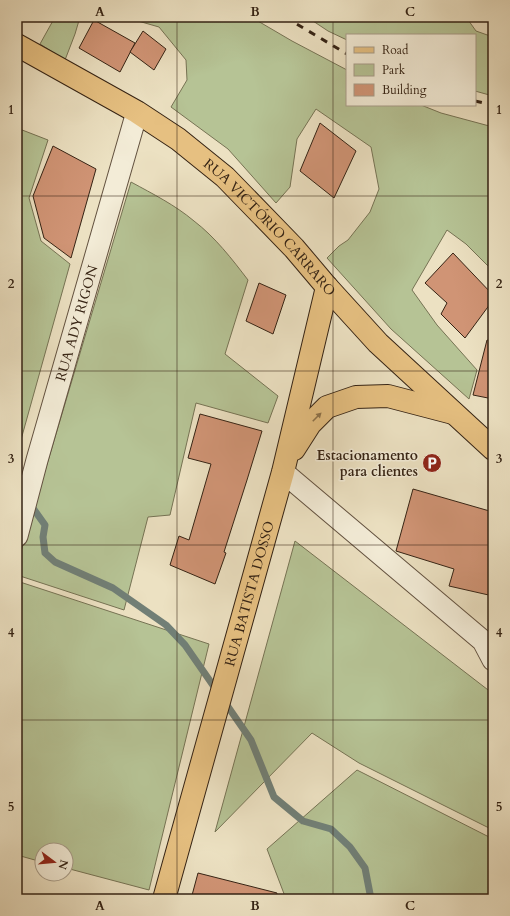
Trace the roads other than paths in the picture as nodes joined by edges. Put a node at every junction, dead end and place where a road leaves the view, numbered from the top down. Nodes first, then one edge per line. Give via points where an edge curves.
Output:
1 (17, 44) edge
2 (137, 112) junction
3 (327, 287) junction
4 (456, 414) junction
5 (493, 449) edge
6 (285, 466) junction
7 (17, 536) edge
8 (493, 660) edge
9 (164, 899) edge

1 - 2 main road, RUA VICTÓRIO CARRARO
2 - 3 main road, RUA VICTÓRIO CARRARO via 178,139 225,177 294,248
2 - 7 street, RUA ADY RIGON
3 - 4 main road, RUA VICTÓRIO CARRARO via 378,343
3 - 6 main road, RUA BATISTA DOSSO
4 - 5 main road, RUA VICTÓRIO CARRARO
6 -> 4 main road via 310,424 327,407 356,397 388,396
6 - 8 street via 484,641
6 - 9 main road, RUA BATISTA DOSSO

